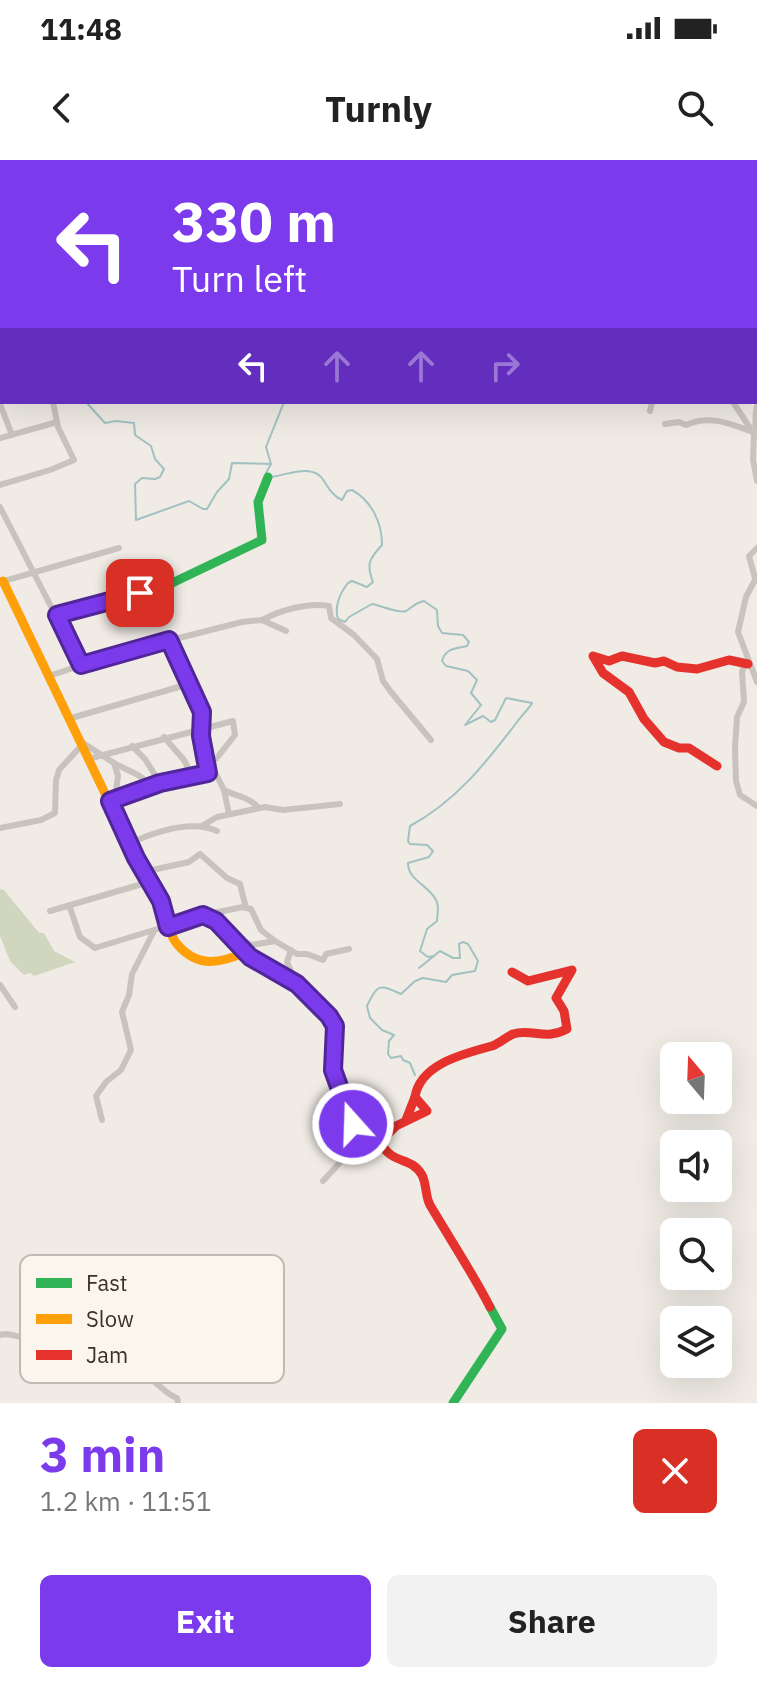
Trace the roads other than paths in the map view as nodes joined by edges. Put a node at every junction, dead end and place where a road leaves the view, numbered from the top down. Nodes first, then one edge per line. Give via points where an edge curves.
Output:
1 (0, 404) edge
2 (53, 404) edge
3 (652, 404) edge
4 (734, 404) edge
5 (757, 406) edge
6 (650, 411) dead end
7 (57, 422) junction
8 (665, 424) dead end
9 (753, 433) junction
10 (12, 435) junction
11 (0, 438) edge
12 (268, 477) dead end
13 (757, 481) edge
14 (0, 485) edge
15 (0, 507) edge
16 (119, 548) dead end
17 (757, 548) edge
18 (35, 573) junction
19 (755, 579) edge
20 (1, 582) edge
21 (757, 591) edge
22 (57, 615) junction
23 (262, 620) junction
24 (286, 631) dead end
25 (169, 640) junction
26 (747, 663) junction
27 (81, 665) junction
28 (48, 680) junction
29 (757, 682) edge
30 (189, 684) junction
31 (68, 719) junction
32 (200, 728) junction
33 (164, 737) junction
34 (431, 740) dead end
35 (79, 743) junction
36 (132, 746) junction
37 (102, 754) junction
38 (88, 759) junction
39 (207, 762) junction
40 (114, 763) junction
41 (717, 766) dead end
42 (192, 775) junction
43 (217, 776) dead end
44 (160, 783) junction
45 (152, 786) junction
46 (224, 790) junction
47 (112, 799) junction
48 (340, 804) dead end
49 (757, 806) edge
50 (259, 808) junction
51 (229, 814) junction
52 (202, 826) junction
53 (0, 828) edge
54 (217, 831) dead end
55 (128, 844) junction
56 (143, 872) junction
57 (149, 882) junction
58 (69, 905) junction
59 (246, 908) junction
60 (50, 911) dead end
61 (203, 915) junction
62 (168, 927) junction
63 (154, 931) junction
64 (230, 935) junction
65 (275, 941) junction
66 (349, 949) dead end
67 (291, 950) junction
68 (246, 952) junction
69 (512, 972) dead end
70 (297, 984) junction
71 (0, 985) edge
72 (15, 1007) dead end
73 (415, 1097) junction
74 (102, 1120) dead end
75 (406, 1120) junction
76 (380, 1142) junction
77 (354, 1146) junction
78 (323, 1181) dead end
79 (0, 1335) edge
80 (20, 1337) edge
81 (157, 1383) edge
82 (177, 1400) edge
83 (184, 1403) edge
84 (453, 1403) edge

1 - 10 street
2 - 7 street
3 - 6 street
4 - 9 street
5 - 9 street
7 - 10 street
7 - 14 street via 74,460
8 - 9 street via 719,421
9 - 13 street
10 - 11 street
12 - 22 street via 258,502 262,540 170,584
15 - 18 street
16 - 18 street
17 - 19 street via 749,556
18 - 20 street
18 - 22 street
19 - 21 street
19 - 26 street via 738,632
20 - 28 street
22 - 27 street
23 - 24 street
23 - 25 street
23 - 34 street via 291,609 329,606 331,618 377,659 383,681
25 - 27 street
25 - 30 street
26 - 29 street
26 - 41 street via 731,659 697,669 622,656 609,661 592,654 603,673 629,692 664,742 689,748
26 - 49 street via 734,766 740,795
27 - 28 street via 49,675
28 - 31 street
30 - 31 street
30 - 32 street via 202,712
31 - 35 street
32 - 33 street
32 - 39 street
32 - 39 street via 233,721 235,735 216,759
33 - 36 street
33 - 42 street
35 - 37 street
35 - 38 street
35 - 53 street via 59,770 55,813
36 - 37 street
36 - 44 street
37 - 38 street
37 - 40 street
38 - 47 street
39 - 42 street via 208,773
40 - 45 street
40 - 47 street via 118,776
42 - 44 street
43 - 46 street
44 - 45 street
45 - 47 street
46 - 50 street
46 - 51 street
47 - 55 street
48 - 50 street
50 - 51 street
51 - 52 street
52 - 54 street
52 - 55 street via 180,827
55 - 56 street
56 - 57 street
56 - 59 street via 189,862 200,854 240,884
57 - 58 street
57 - 62 street
58 - 60 street
58 - 63 street via 80,937 95,948
59 - 61 street
59 - 65 street
61 - 62 street
61 - 64 street
62 - 63 street
62 - 68 street via 176,943 209,962
63 - 74 street via 132,974 122,1012 131,1050 121,1070 96,1096
64 - 65 street via 252,945
64 - 68 street
65 - 67 street
66 - 67 street via 326,954 323,960
67 - 70 street via 287,962
68 - 70 street
69 - 73 street via 532,981 572,970 556,998 567,1029 554,1036 515,1033 433,1067 417,1084
70 - 77 street via 335,1026 333,1070 354,1112
71 - 72 street
73 - 75 street
73 - 75 street via 427,1111
75 - 76 street
76 - 77 street via 368,1132
76 - 84 street via 385,1154 420,1171 428,1203 502,1329
77 - 78 street
79 - 80 street
81 - 82 street
82 - 83 street

